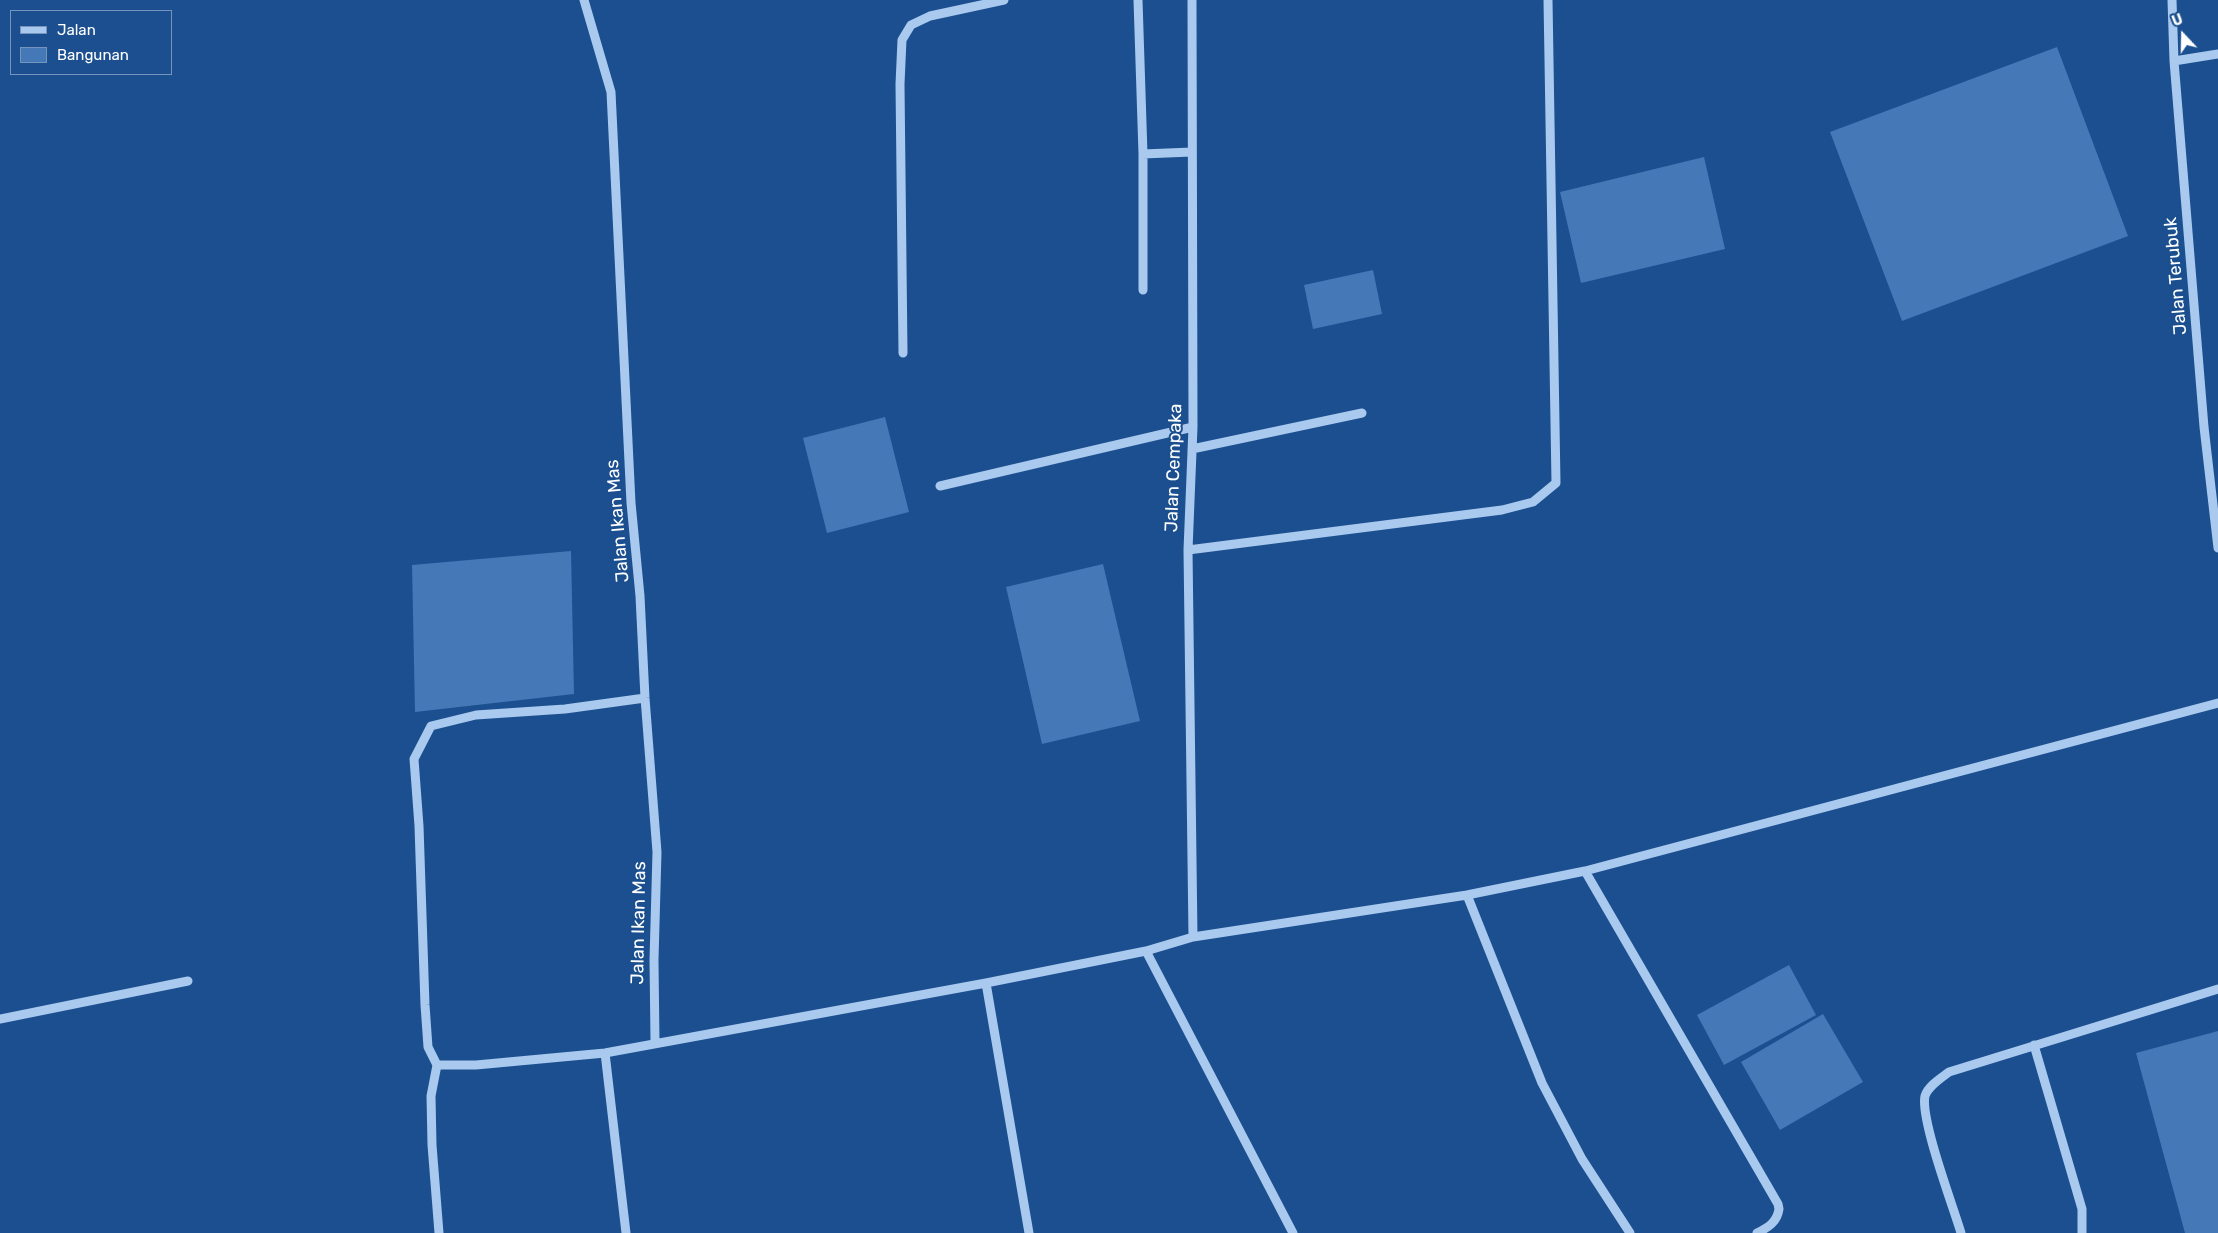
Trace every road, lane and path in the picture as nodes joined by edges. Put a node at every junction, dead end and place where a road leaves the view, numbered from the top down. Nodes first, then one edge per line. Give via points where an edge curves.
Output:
1 (584, 0) edge
2 (1004, 0) edge
3 (1138, 0) edge
4 (1192, 0) edge
5 (1548, 0) edge
6 (2172, 0) edge
7 (2218, 54) edge
8 (2174, 61) junction
9 (1192, 152) junction
10 (1143, 154) junction
11 (1143, 290) dead end
12 (903, 354) dead end
13 (1362, 413) dead end
14 (1193, 427) junction
15 (1192, 449) junction
16 (940, 486) dead end
17 (2218, 548) edge
18 (1188, 550) junction
19 (645, 698) junction
20 (2218, 704) edge
21 (1584, 871) junction
22 (1468, 895) junction
23 (1193, 937) junction
24 (1146, 951) junction
25 (188, 981) dead end
26 (986, 983) junction
27 (2218, 990) edge
28 (0, 1019) edge
29 (656, 1042) junction
30 (2034, 1045) junction
31 (605, 1053) junction
32 (437, 1065) junction
33 (439, 1233) edge
34 (626, 1233) edge
35 (1029, 1233) edge
36 (1293, 1233) edge
37 (1630, 1233) edge
38 (1757, 1233) edge
39 (1961, 1233) edge
40 (2082, 1233) edge

1 - 19 street, Jalan Ikan Mas via 611,92 631,503
2 - 12 street via 930,16 911,24 902,40
3 - 10 street
4 - 9 street, Jalan Cempaka
5 - 18 street via 1556,483 1533,502 1502,510
6 - 8 street, Jalan Terubuk
7 - 8 street
8 - 17 street, Jalan Terubuk via 2204,427
9 - 10 street
9 - 14 street, Jalan Cempaka
10 - 11 street
13 - 15 street
14 - 15 street, Jalan Cempaka
14 - 16 street
15 - 18 street, Jalan Cempaka
18 - 23 street, Jalan Cempaka
19 - 29 street, Jalan Ikan Mas via 656,852
19 - 32 street via 565,709 476,715 431,726 414,759 426,1022 428,1047
20 - 21 street
21 - 22 street
21 - 38 street via 1778,1204 1780,1209 1775,1221
22 - 23 street
22 - 37 street via 1542,1083 1582,1159
23 - 24 street
24 - 26 street
24 - 36 street
25 - 28 street
26 - 29 street
26 - 35 street
27 - 30 street
29 - 31 street
30 - 39 street via 1949,1072 1925,1096 1925,1118
30 - 40 street via 2082,1209
31 - 32 street via 476,1065
31 - 34 street
32 - 33 street via 431,1106

